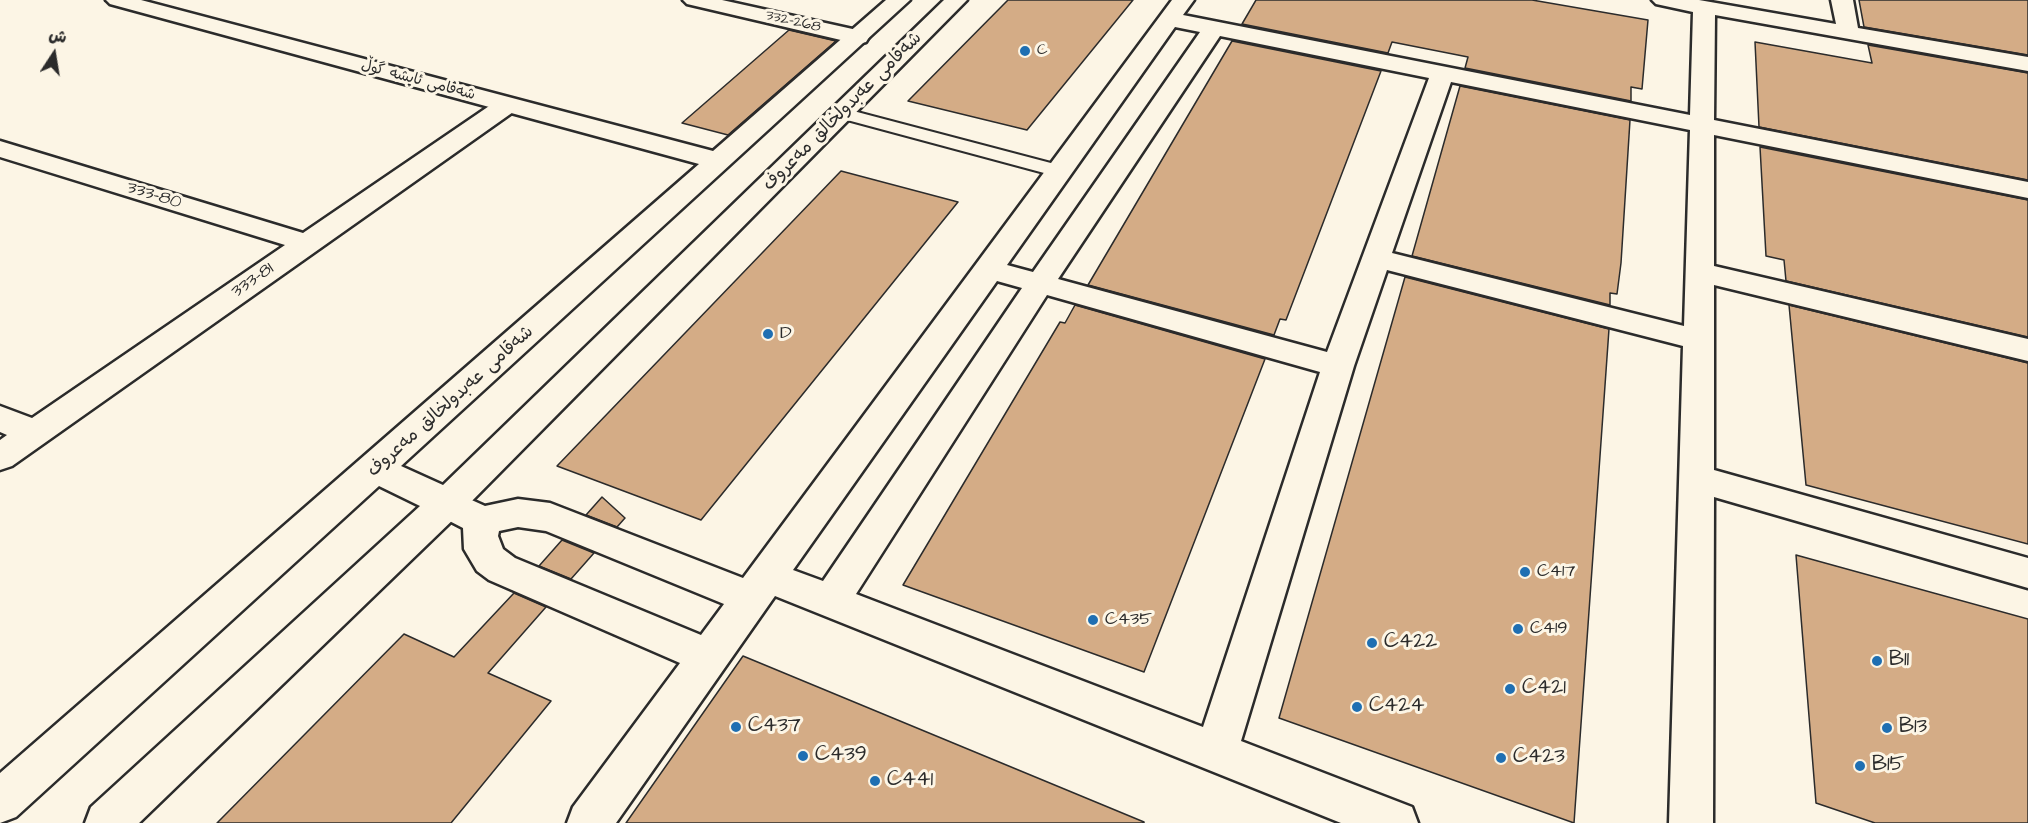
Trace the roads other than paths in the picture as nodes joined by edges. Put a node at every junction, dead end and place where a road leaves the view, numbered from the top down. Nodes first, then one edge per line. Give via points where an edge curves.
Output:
1 (117, 0) edge
2 (694, 0) edge
3 (899, 0) edge
4 (956, 0) edge
5 (1663, 0) edge
6 (1842, 0) edge
7 (1704, 7) junction
8 (1176, 10) edge
9 (1214, 28) junction
10 (1848, 32) junction
11 (858, 37) junction
12 (2028, 64) edge
13 (1442, 73) junction
14 (507, 105) junction
15 (842, 113) junction
16 (1702, 124) junction
17 (0, 149) edge
18 (719, 161) junction
19 (1059, 171) junction
20 (2028, 190) edge
21 (307, 243) junction
22 (1376, 258) junction
23 (988, 269) junction
24 (1700, 272) junction
25 (1041, 282) junction
26 (1699, 340) junction
27 (2028, 350) edge
28 (1338, 366) junction
29 (0, 418) edge
30 (34, 433) junction
31 (0, 457) edge
32 (376, 469) junction
33 (1696, 479) junction
34 (447, 503) junction
35 (482, 521) junction
36 (2028, 573) edge
37 (759, 587) junction
38 (831, 601) junction
39 (709, 657) junction
40 (1216, 752) junction
41 (0, 802) edge
42 (1699, 820) edge
43 (107, 823) edge
44 (589, 823) edge
45 (1396, 823) edge

1 - 14 street, شەقامی ئایشە گوڵ
2 - 11 street, 332-268
3 - 11 street, شەقامی عەبدولخالق مەعروف
4 - 15 street, شەقامی عەبدولخالق مەعروف
5 - 7 street
6 - 10 street
7 - 10 street
7 - 16 street
8 - 9 street
8 - 19 street
9 - 13 street
9 - 25 street
10 - 12 street
11 - 18 street, شەقامی عەبدولخالق مەعروف
13 - 16 street
13 - 22 street
14 - 18 street, شەقامی ئایشە گوڵ
14 - 21 street, 333-81
15 - 19 lane
15 - 34 street, شەقامی عەبدولخالق مەعروف
16 - 20 street
16 - 24 street
17 - 21 street, 333-80
18 - 32 street, شەقامی عەبدولخالق مەعروف
19 - 23 street
21 - 30 street, 333-81
22 - 26 street
22 - 28 street
23 - 25 street
23 - 37 street
24 - 26 street
24 - 27 street
25 - 28 street
25 - 38 street
26 - 33 street
28 - 40 street
29 - 30 street
30 - 31 street, 333-81
32 - 34 street
32 - 41 street, شەقامی عەبدولخالق مەعروف
33 - 36 street
33 - 42 street
34 - 35 street
34 - 43 street, شەقامی عەبدولخالق مەعروف
35 - 37 street via 518,513 550,517
35 - 39 street via 482,549 502,569
37 - 38 street
37 - 39 street
38 - 40 street
39 - 44 street
40 - 45 street

